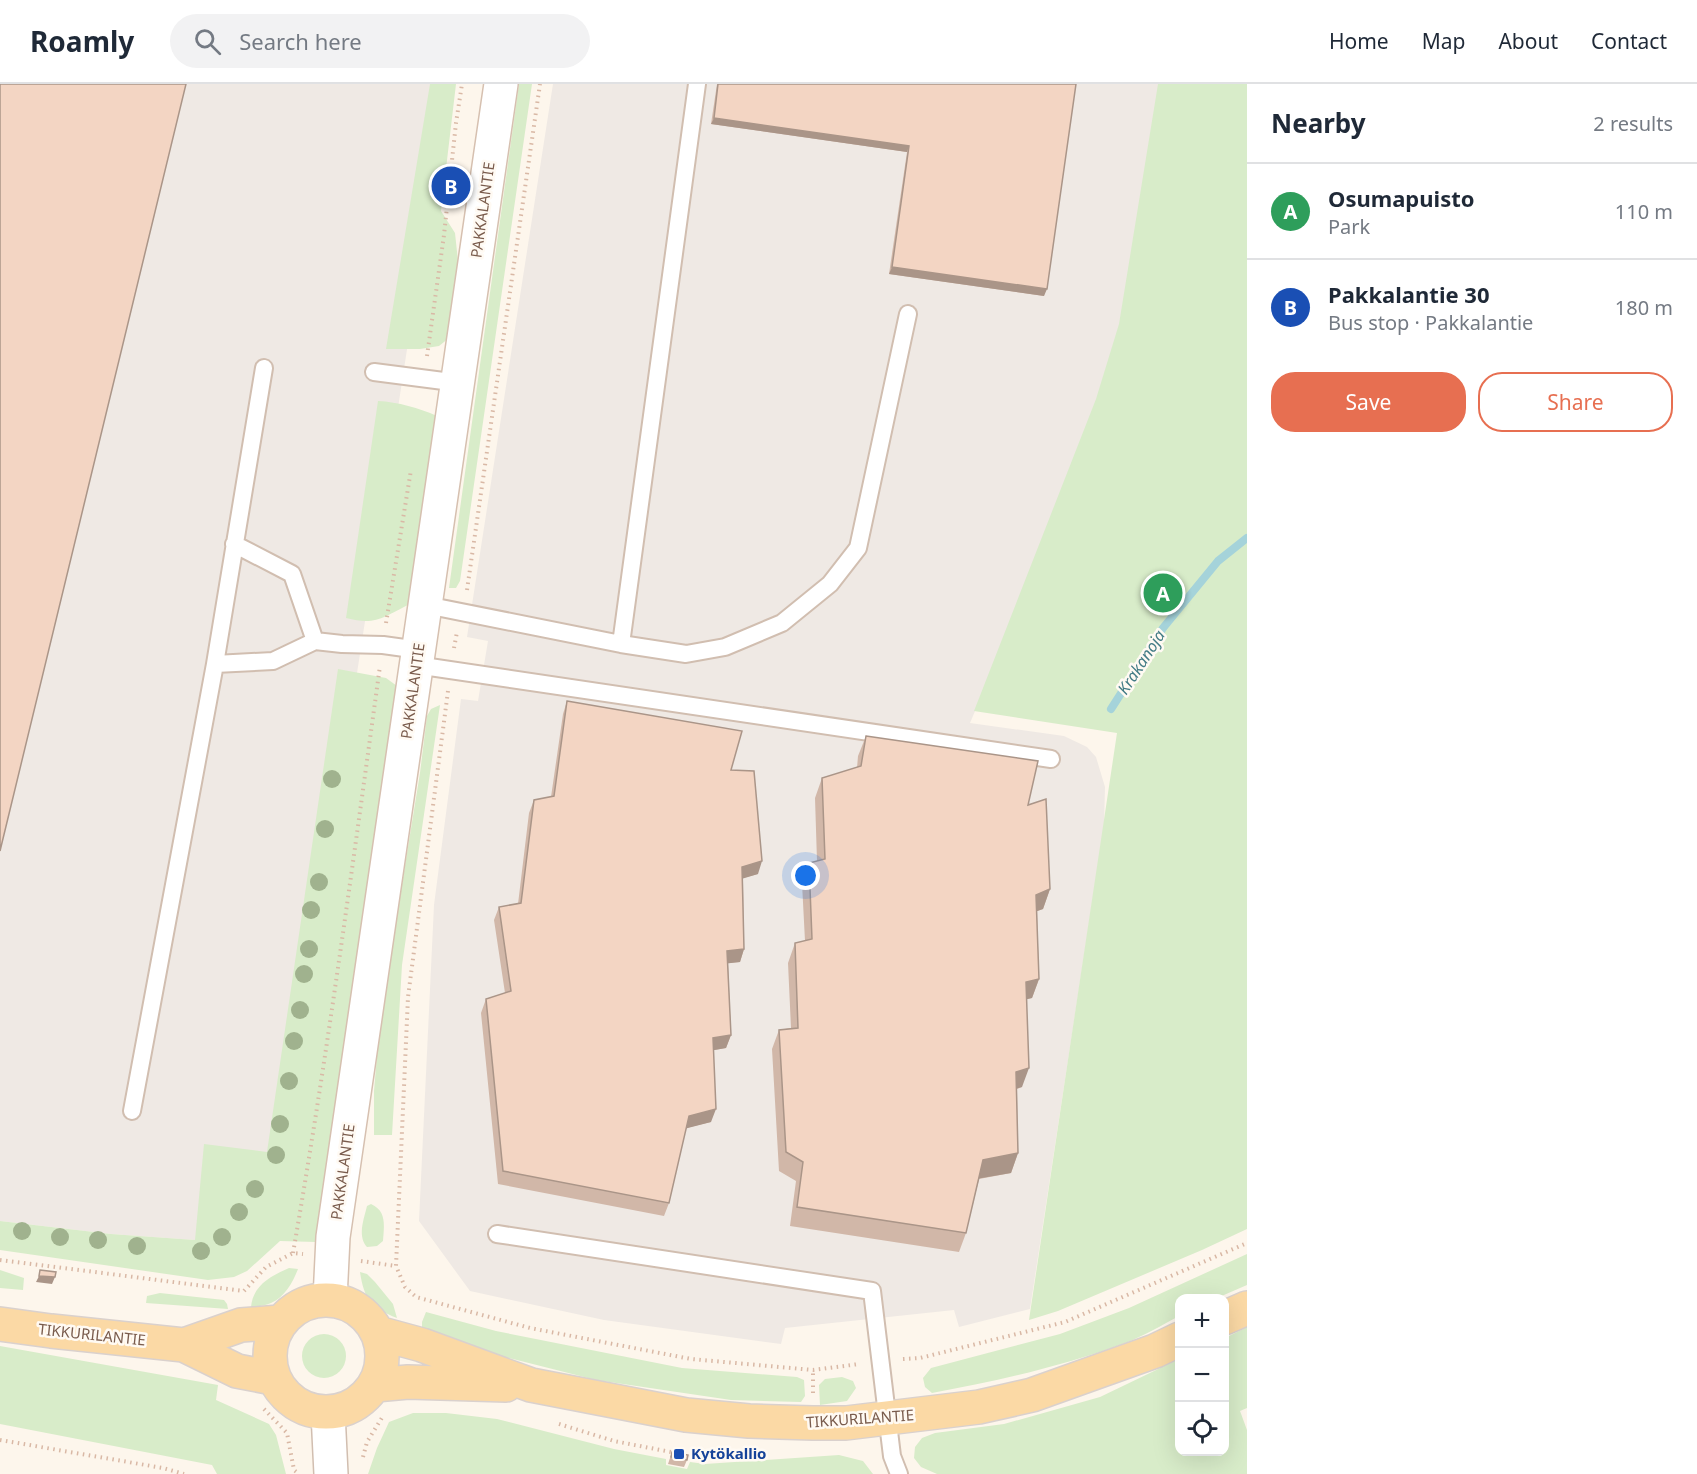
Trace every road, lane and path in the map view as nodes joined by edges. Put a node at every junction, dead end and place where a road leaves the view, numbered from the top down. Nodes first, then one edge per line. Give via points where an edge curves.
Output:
1 (501, 84) edge
2 (697, 84) edge
3 (908, 314) dead end
4 (264, 368) dead end
5 (374, 372) dead end
6 (459, 383) junction
7 (234, 544) junction
8 (426, 605) junction
9 (315, 640) junction
10 (621, 644) junction
11 (418, 658) junction
12 (214, 664) junction
13 (1051, 759) dead end
14 (132, 1111) dead end
15 (497, 1234) dead end
16 (1247, 1243) edge
17 (293, 1253) dead end
18 (0, 1260) edge
19 (396, 1266) dead end
20 (330, 1299) junction
21 (1247, 1308) edge
22 (1229, 1316) edge
23 (280, 1322) junction
24 (0, 1324) edge
25 (378, 1333) junction
26 (1175, 1342) edge
27 (184, 1345) junction
28 (881, 1361) junction
29 (273, 1378) junction
30 (531, 1385) junction
31 (381, 1398) junction
32 (254, 1405) dead end
33 (328, 1413) junction
34 (888, 1419) junction
35 (0, 1440) edge
36 (362, 1459) dead end
37 (184, 1474) edge
38 (299, 1474) edge
39 (332, 1474) edge
40 (899, 1474) edge

1 - 6 main road, PAKKALANTIE
2 - 10 lane
3 - 10 lane via 858,548 830,584 782,623 725,647 686,654
4 - 7 lane
5 - 6 lane
6 - 8 main road, PAKKALANTIE
7 - 9 lane via 292,574
7 - 12 lane
8 - 10 lane
8 - 11 main road, PAKKALANTIE
9 - 11 lane via 382,645
9 - 12 lane via 273,661
11 - 13 lane
11 - 20 main road, PAKKALANTIE via 333,1237
12 - 14 lane
15 - 28 lane via 872,1291
16 - 28 path via 1065,1322 920,1358
17 - 18 path via 266,1267 244,1290
19 - 28 path via 405,1287 416,1297 541,1330 702,1360 813,1370
20 - 23 main road via 310,1301 289,1312
20 - 25 main road via 352,1305 368,1317
21 - 22 main road
23 - 27 main road, TIKKURILANTIE via 241,1325
23 - 29 main road via 269,1356
24 - 27 main road, TIKKURILANTIE
25 - 30 main road, TIKKURILANTIE
25 - 31 main road via 383,1350
26 - 34 main road, TIKKURILANTIE via 1032,1395 979,1407
27 - 29 main road, TIKKURILANTIE via 237,1371
28 - 34 lane
29 - 33 main road via 280,1391 301,1407
30 - 31 main road, TIKKURILANTIE via 408,1382
30 - 34 main road, TIKKURILANTIE via 686,1415 738,1420 846,1423
31 - 33 main road
31 - 36 path
32 - 38 path via 264,1409 286,1433 294,1470
33 - 39 main road
34 - 40 lane via 892,1456
35 - 37 path

